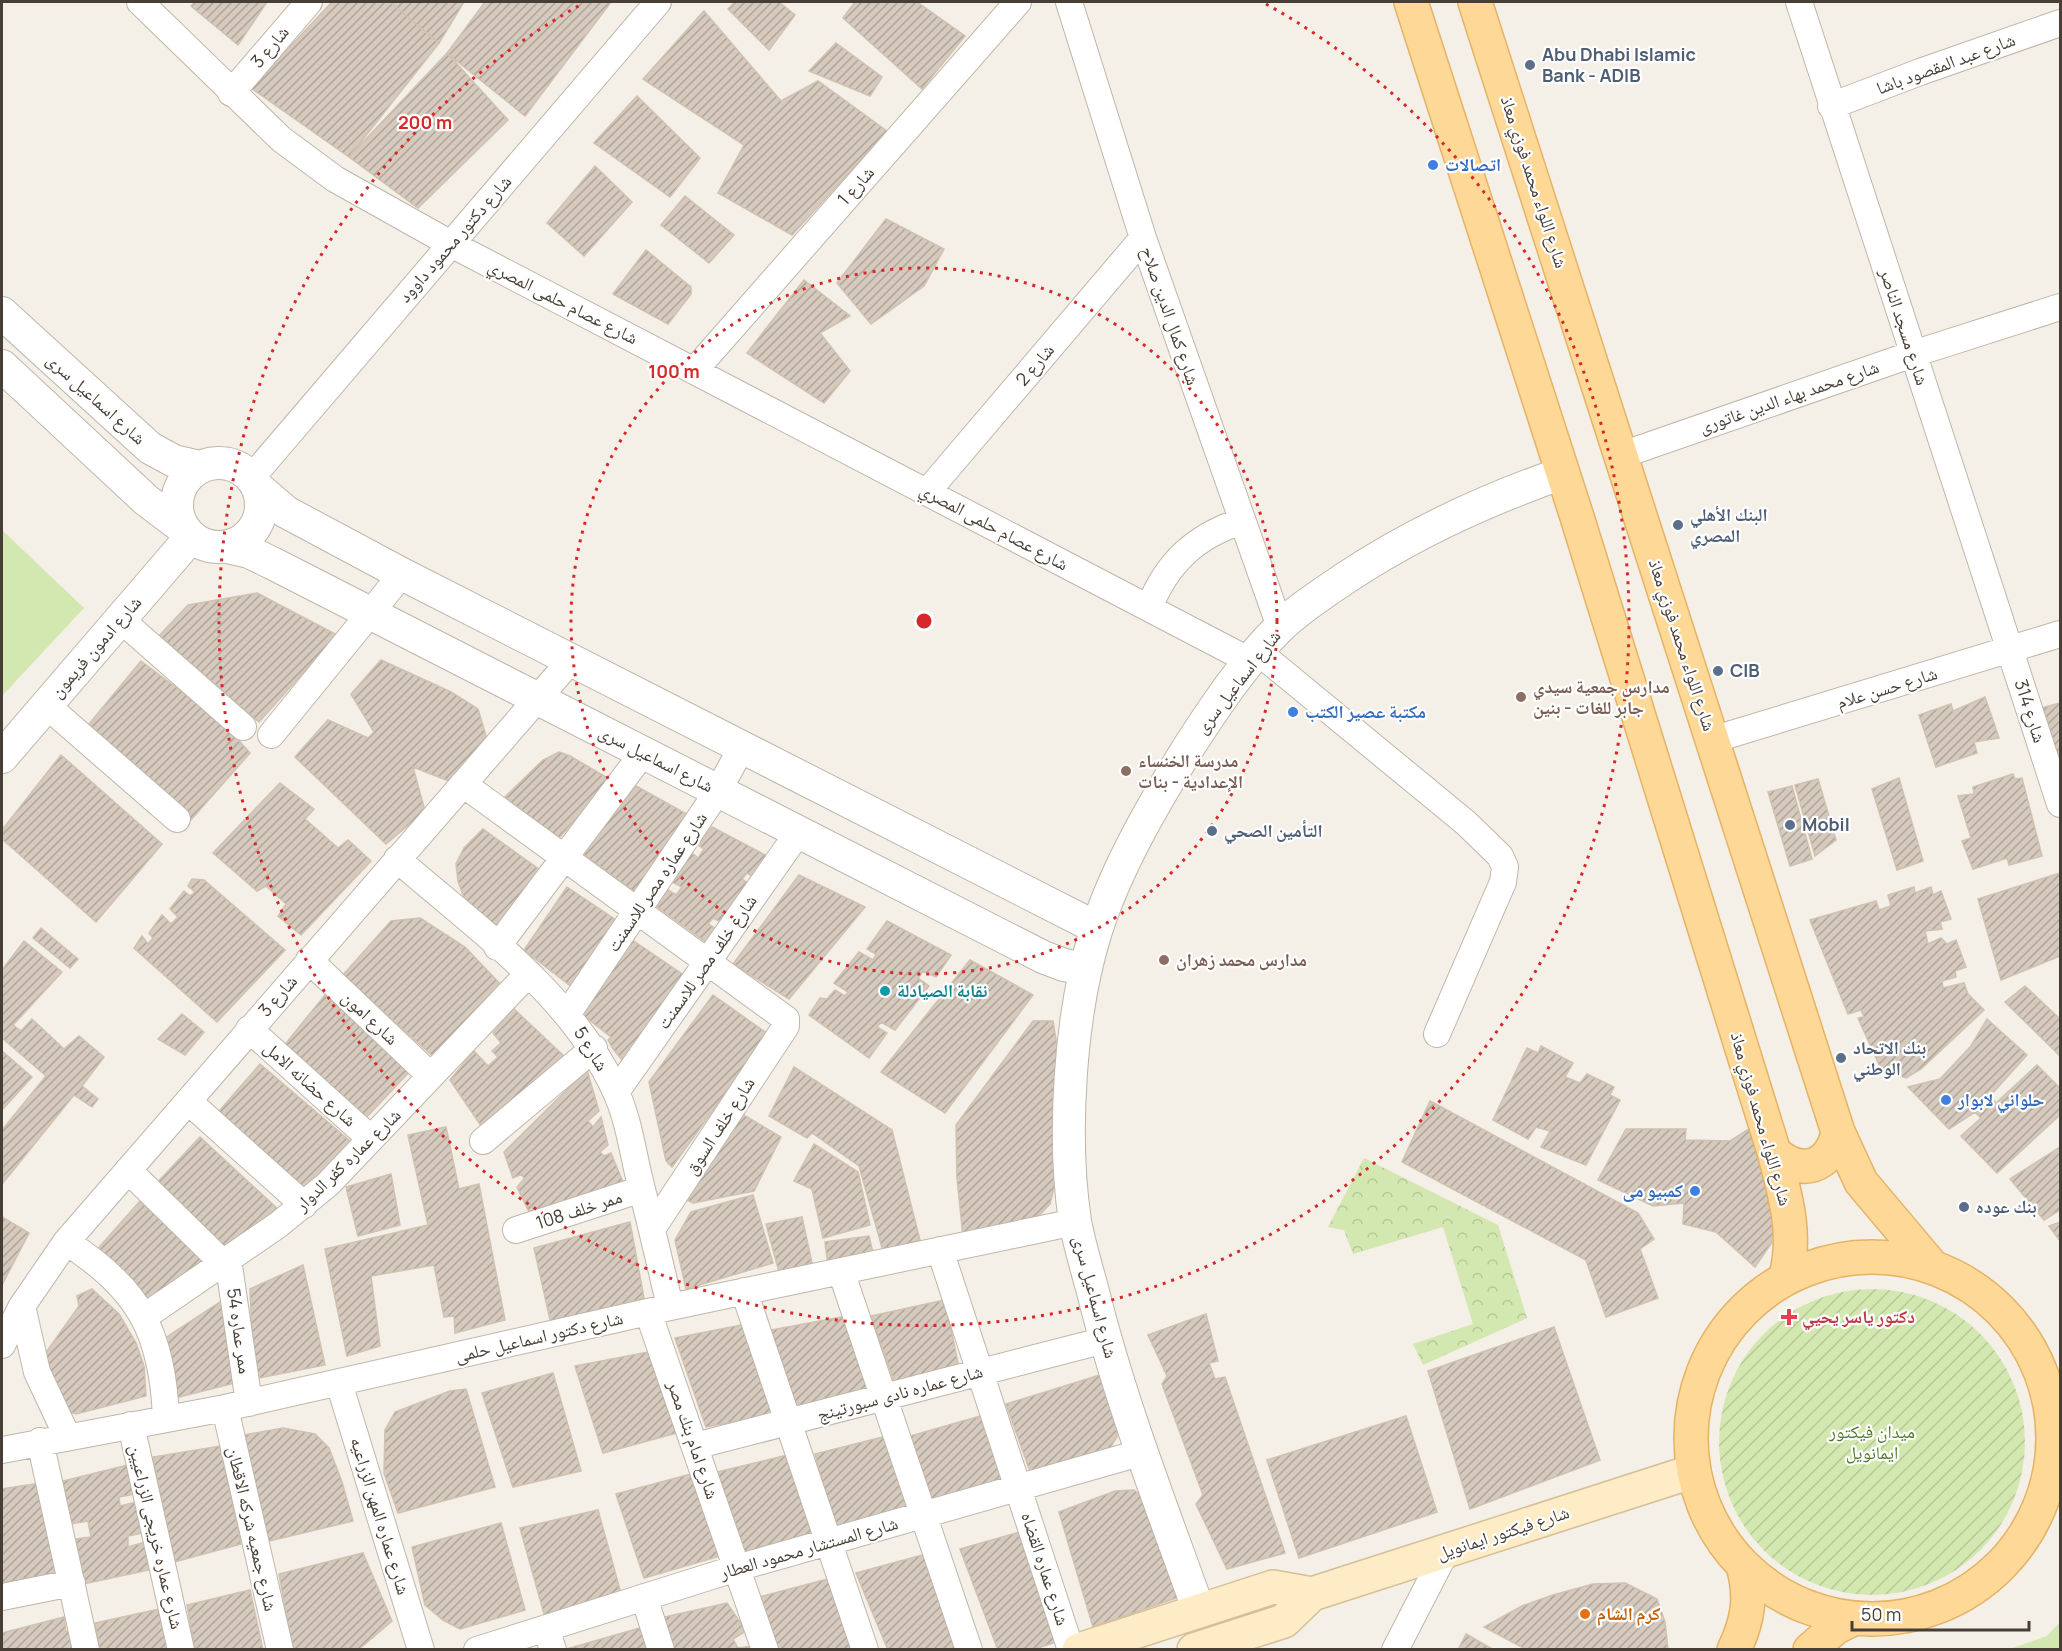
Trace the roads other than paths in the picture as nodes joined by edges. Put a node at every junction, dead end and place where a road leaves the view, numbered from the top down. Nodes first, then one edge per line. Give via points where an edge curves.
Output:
1 (140, 2) edge
2 (309, 2) edge
3 (658, 2) edge
4 (1018, 2) edge
5 (1069, 2) edge
6 (1411, 2) edge
7 (1475, 2) edge
8 (1799, 2) edge
9 (2061, 23) edge
10 (231, 93) junction
11 (1831, 106) junction
12 (1143, 238) junction
13 (451, 244) junction
14 (2061, 307) edge
15 (2, 313) edge
16 (1913, 354) junction
17 (2, 366) edge
18 (694, 371) junction
19 (85, 389) junction
20 (60, 421) junction
21 (1622, 455) junction
22 (201, 467) junction
23 (1563, 473) junction
24 (255, 483) junction
25 (927, 492) junction
26 (1242, 521) junction
27 (187, 533) junction
28 (227, 547) junction
29 (402, 574) junction
30 (1149, 608) junction
31 (370, 613) junction
32 (120, 620) junction
33 (1280, 627) junction
34 (2061, 634) edge
35 (2011, 651) junction
36 (1254, 656) junction
37 (571, 660) junction
38 (537, 698) junction
39 (46, 705) junction
40 (243, 727) dead end
41 (271, 735) dead end
42 (1712, 740) junction
43 (742, 747) junction
44 (643, 753) junction
45 (2, 757) edge
46 (463, 784) junction
47 (718, 791) junction
48 (2061, 804) edge
49 (177, 819) dead end
50 (798, 833) junction
51 (914, 834) junction
52 (565, 857) junction
53 (397, 859) junction
54 (889, 880) junction
55 (638, 910) junction
56 (1097, 928) junction
57 (497, 947) junction
58 (309, 960) junction
59 (708, 961) junction
60 (1086, 969) junction
61 (528, 974) junction
62 (568, 1013) junction
63 (249, 1029) junction
64 (1437, 1034) dead end
65 (594, 1048) junction
66 (432, 1076) junction
67 (616, 1092) junction
68 (188, 1101) junction
69 (1838, 1132) junction
70 (371, 1140) junction
71 (483, 1141) dead end
72 (1774, 1152) junction
73 (128, 1170) junction
74 (642, 1190) junction
75 (304, 1205) junction
76 (1075, 1222) junction
77 (652, 1229) junction
78 (516, 1230) dead end
79 (66, 1242) junction
80 (940, 1250) junction
81 (226, 1261) junction
82 (1930, 1265) junction
83 (841, 1271) junction
84 (1785, 1278) junction
85 (744, 1291) junction
86 (22, 1306) junction
87 (659, 1309) junction
88 (144, 1317) junction
89 (1105, 1340) junction
90 (2, 1345) edge
91 (980, 1372) junction
92 (339, 1383) junction
93 (2052, 1384) edge
94 (884, 1397) junction
95 (249, 1403) junction
96 (225, 1408) junction
97 (166, 1419) junction
98 (788, 1422) junction
99 (131, 1425) junction
100 (67, 1436) junction
101 (40, 1442) junction
102 (695, 1446) junction
103 (2, 1450) edge
104 (1143, 1452) junction
105 (1694, 1471) junction
106 (1018, 1488) junction
107 (2049, 1514) edge
108 (924, 1515) junction
109 (829, 1542) junction
110 (1446, 1551) junction
111 (1743, 1566) junction
112 (737, 1568) junction
113 (72, 1583) junction
114 (1312, 1594) junction
115 (2, 1597) edge
116 (644, 1597) junction
117 (1199, 1611) junction
118 (1851, 1620) junction
119 (550, 1639) edge
120 (86, 1650) edge
121 (181, 1650) edge
122 (280, 1650) edge
123 (421, 1650) edge
124 (477, 1650) edge
125 (661, 1650) edge
126 (765, 1650) edge
127 (865, 1650) edge
128 (969, 1650) edge
129 (1071, 1650) edge
130 (1079, 1650) edge
131 (1194, 1650) edge
132 (1395, 1650) edge
133 (1734, 1650) edge
134 (1810, 1650) edge

1 - 10 street, شارع عصام حلمى المصري
2 - 10 street, شارع 3
3 - 13 street, شارع دكتور محمود داوود
4 - 18 street, شارع 1
5 - 12 street, شارع كمال الدين صلاح
6 - 23 main road, شارع اللواء محمد فوزي معاذ
7 - 21 main road, شارع اللواء محمد فوزي معاذ
8 - 11 street, شارع مسجد الناصر
9 - 11 street, شارع عبد المقصود باشا
10 - 13 street, شارع عصام حلمى المصري via 335,179
11 - 16 street, شارع مسجد الناصر
12 - 25 street, شارع 2
12 - 26 street, شارع كمال الدين صلاح
13 - 18 street, شارع عصام حلمى المصري
13 - 24 street, شارع دكتور محمود داوود
14 - 16 street, شارع محمد بهاء الدين غاتورى
15 - 19 street, شارع اسماعيل سرى
16 - 21 street, شارع محمد بهاء الدين غاتورى
16 - 35 street, شارع مسجد الناصر
17 - 20 street
18 - 25 street, شارع عصام حلمى المصري
19 - 20 street
19 - 22 street, شارع اسماعيل سرى via 150,448 174,461
20 - 27 street
21 - 42 main road, شارع اللواء محمد فوزي معاذ
22 - 24 street via 218,462 231,464
22 - 27 street via 185,480 176,504
23 - 33 street, شارع اسماعيل سرى via 1439,522 1381,554
23 - 72 main road, شارع اللواء محمد فوزي معاذ
24 - 28 street via 261,513 257,525 239,543
24 - 29 street via 286,512
25 - 30 street, شارع عصام حلمى المصري
26 - 30 street via 1221,528 1184,552 1157,587
26 - 33 street, شارع كمال الدين صلاح
27 - 28 street via 208,546
27 - 32 street, شارع ادمون فريمون
28 - 31 street, شارع اسماعيل سرى via 260,557
29 - 31 street
29 - 37 street
30 - 36 street, شارع عصام حلمى المصري
31 - 38 street, شارع اسماعيل سرى
31 - 41 street
32 - 39 street, شارع ادمون فريمون
32 - 40 street
33 - 36 street, شارع اسماعيل سرى
34 - 35 street, شارع حسن علام
35 - 42 street, شارع حسن علام
35 - 48 street, شارع 314
36 - 56 street, شارع اسماعيل سرى via 1209,715 1166,783
36 - 64 street, شارع عصام حلمى المصري via 1466,823 1505,867 1503,882
37 - 38 street, شارع 3
37 - 43 street
38 - 44 street, شارع اسماعيل سرى
38 - 46 street, شارع 3
39 - 45 street, شارع ادمون فريمون
39 - 49 street
42 - 69 main road, شارع اللواء محمد فوزي معاذ
43 - 47 street, شارع عماره مصر للاسمنت
43 - 51 street
44 - 47 street, شارع اسماعيل سرى
44 - 52 street
46 - 52 street
46 - 53 street, شارع 3
47 - 50 street, شارع اسماعيل سرى
47 - 55 street, شارع عماره مصر للاسمنت
50 - 54 street, شارع اسماعيل سرى
50 - 59 street, شارع خلف مصر للاسمنت
51 - 54 street
51 - 56 street
52 - 55 street
52 - 57 street
53 - 57 street, شارع 5
53 - 58 street, شارع 3
54 - 60 street, شارع اسماعيل سرى via 1053,962
55 - 59 street
55 - 62 street, شارع عماره مصر للاسمنت
56 - 60 street, شارع اسماعيل سرى
57 - 61 street, شارع 5
58 - 63 street, شارع 3
58 - 66 street, شارع امون
59 - 67 street, شارع خلف مصر للاسمنت
59 - 77 street, شارع خلف السوق via 784,1016 786,1023
60 - 76 street, شارع اسماعيل سرى via 1071,1100
61 - 62 street, شارع 5
61 - 66 street, شارع عماره كفر الدوار
62 - 65 street, شارع 5
63 - 68 street, شارع 3
63 - 70 street, شارع حضانه الامل
65 - 67 street, شارع 5
65 - 71 street
66 - 70 street, شارع عماره كفر الدوار
67 - 74 street, شارع 5
68 - 73 street, شارع 3
68 - 75 street
69 - 72 main road via 1826,1158 1813,1165 1792,1164
69 - 82 main road, شارع اللواء محمد فوزي معاذ via 1861,1182
70 - 75 street, شارع عماره كفر الدوار
72 - 84 main road, شارع اللواء محمد فوزي معاذ via 1791,1234 1790,1264
73 - 79 street, شارع 3
73 - 81 street
74 - 77 street, شارع 5
74 - 78 street, ممر خلف 108
75 - 81 street, شارع عماره كفر الدوار
76 - 80 street, شارع دكتور اسماعيل حلمى
76 - 89 street, شارع اسماعيل سرى
77 - 87 street, شارع 5
79 - 86 street, شارع 3
79 - 88 street via 97,1262 123,1287
80 - 83 street, شارع دكتور اسماعيل حلمى
80 - 91 street, شارع عماره القضاه
81 - 88 street, شارع عماره كفر الدوار
81 - 95 street, ممر عماره 54
82 - 84 main road via 1869,1256 1812,1266
82 - 93 main road via 1983,1294 2008,1317
83 - 85 street, شارع دكتور اسماعيل حلمى
83 - 94 street
84 - 105 main road via 1754,1300 1727,1329 1708,1362 1692,1415
85 - 87 street, شارع دكتور اسماعيل حلمى
85 - 98 street
86 - 90 street, شارع 3
86 - 100 street via 37,1372
87 - 92 street, شارع دكتور اسماعيل حلمى
87 - 102 street, شارع امام بنك مصر
88 - 97 street via 165,1381
89 - 91 street, شارع عماره نادى سبورتينج
89 - 104 street, شارع اسماعيل سرى
91 - 94 street, شارع عماره نادى سبورتينج
91 - 106 street, شارع عماره القضاه
92 - 95 street, شارع دكتور اسماعيل حلمى
92 - 123 street, شارع عماره المهن الزراعيه
93 - 107 main road via 2054,1431
94 - 98 street, شارع عماره نادى سبورتينج
94 - 108 street
95 - 96 street, شارع دكتور اسماعيل حلمى
96 - 97 street, شارع دكتور اسماعيل حلمى
96 - 122 street, شارع جمعيه شركه الاقطان
97 - 99 street, شارع دكتور اسماعيل حلمى
98 - 102 street, شارع عماره نادى سبورتينج
98 - 109 street
99 - 100 street, شارع دكتور اسماعيل حلمى
99 - 121 street, شارع عماره خريجى الزراعيين
100 - 101 street, شارع دكتور اسماعيل حلمى
101 - 103 street, شارع دكتور اسماعيل حلمى
101 - 113 street
102 - 112 street, شارع امام بنك مصر
104 - 106 street, شارع المستشار محمود العطار
104 - 117 street, شارع اسماعيل سرى
105 - 110 main road, شارع فيكتور ايمانويل
105 - 111 main road via 1704,1506 1720,1538
106 - 108 street, شارع المستشار محمود العطار
106 - 129 street, شارع عماره القضاه
107 - 118 main road via 2011,1557 1974,1589 1930,1611 1891,1620
108 - 109 street, شارع المستشار محمود العطار
108 - 128 street
109 - 112 street, شارع المستشار محمود العطار
109 - 127 street
110 - 114 main road, شارع فيكتور ايمانويل
110 - 132 street
111 - 118 main road via 1769,1589 1802,1606
111 - 133 main road via 1748,1608 1743,1633
112 - 116 street, شارع المستشار محمود العطار
112 - 126 street, شارع امام بنك مصر
113 - 115 street
113 - 120 street
114 - 117 main road, شارع فيكتور ايمانويل via 1273,1587
114 - 131 main road, شارع فيكتور ايمانويل via 1284,1621
116 - 119 street, شارع المستشار محمود العطار
116 - 125 street
117 - 130 main road, شارع فيكتور ايمانويل
118 - 134 main road
119 - 124 street, شارع المستشار محمود العطار

